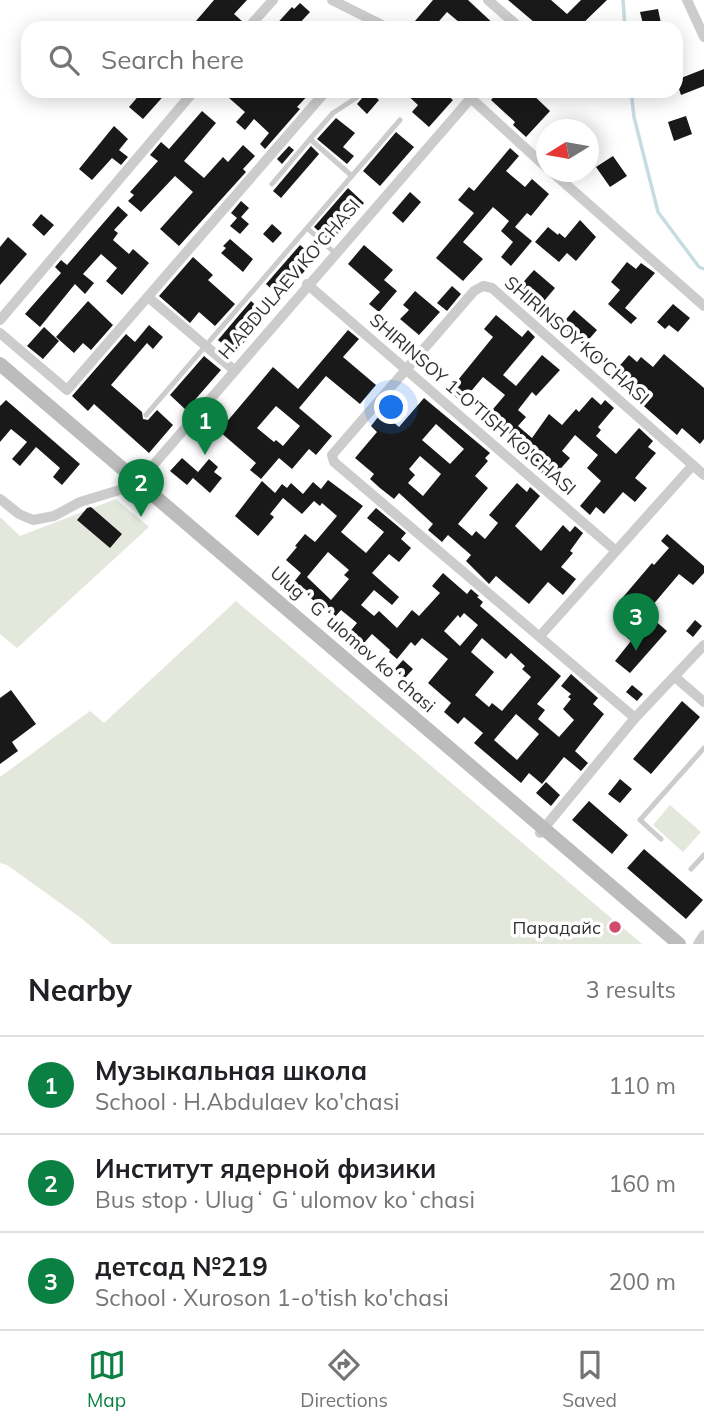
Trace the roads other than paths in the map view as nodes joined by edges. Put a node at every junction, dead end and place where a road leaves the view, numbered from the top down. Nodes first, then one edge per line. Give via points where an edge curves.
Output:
1 (273, 0) edge
2 (332, 0) edge
3 (488, 0) edge
4 (687, 0) edge
5 (254, 21) edge
6 (372, 21) edge
7 (512, 21) edge
8 (704, 37) edge
9 (188, 98) edge
10 (320, 98) edge
11 (356, 98) edge
12 (466, 98) edge
13 (475, 98) edge
14 (400, 120) dead end
15 (310, 139) junction
16 (536, 156) edge
17 (352, 176) junction
18 (563, 182) edge
19 (272, 184) dead end
20 (307, 228) junction
21 (335, 253) junction
22 (307, 284) junction
23 (148, 297) junction
24 (704, 306) edge
25 (0, 320) edge
26 (0, 333) edge
27 (206, 345) junction
28 (31, 360) junction
29 (0, 364) edge
30 (0, 370) edge
31 (234, 370) junction
32 (407, 370) junction
33 (14, 379) junction
34 (146, 415) dead end
35 (694, 466) junction
36 (704, 475) edge
37 (137, 483) junction
38 (0, 499) edge
39 (616, 551) junction
40 (540, 636) junction
41 (704, 645) edge
42 (675, 677) junction
43 (704, 702) edge
44 (635, 718) junction
45 (704, 748) edge
46 (542, 830) junction
47 (661, 839) dead end
48 (704, 855) edge
49 (691, 869) dead end
50 (704, 935) edge
51 (670, 944) edge
52 (679, 944) edge
53 (698, 944) edge

1 - 5 street
2 - 6 street
3 - 7 street
4 - 8 street
9 - 25 street
10 - 23 street
11 - 15 lane via 333,113
12 - 21 street, H.ABDULAEV KO'CHASI
13 - 16 street
14 - 17 lane
15 - 17 lane
15 - 19 lane
17 - 20 lane
18 - 24 street
20 - 21 lane
20 - 27 lane
21 - 22 street, H.ABDULAEV KO'CHASI
22 - 31 street, H.ABDULAEV KO'CHASI
22 - 32 street, SHIRINSOY 1-O'TISH KO'CHASI
23 - 27 street
23 - 28 street via 67,390
26 - 28 street
27 - 31 street
27 - 34 lane
28 - 33 street
29 - 33 main road, Ulugʻ Gʻulomov koʻchasi
30 - 33 main road, Ulugʻ Gʻulomov koʻchasi
31 - 37 street, H.ABDULAEV KO'CHASI
32 - 35 street, SHIRINSOY KO'CHASI via 474,290 488,286
32 - 39 street, SHIRINSOY 1-O'TISH KO'CHASI
32 - 40 street, SHIRINSOY KO'CHASI via 332,458
33 - 37 main road, Ulugʻ Gʻulomov koʻchasi
35 - 36 street, SHIRINSOY KO'CHASI
35 - 39 street
37 - 38 street via 33,520
37 - 46 main road, Ulugʻ Gʻulomov koʻchasi
39 - 40 street
40 - 44 street
41 - 42 street
42 - 43 street
42 - 44 street
44 - 46 street
45 - 47 lane via 640,820
46 - 51 main road, Ulugʻ Gʻulomov koʻchasi
46 - 52 main road, Ulugʻ Gʻulomov koʻchasi
48 - 49 lane
50 - 53 street

